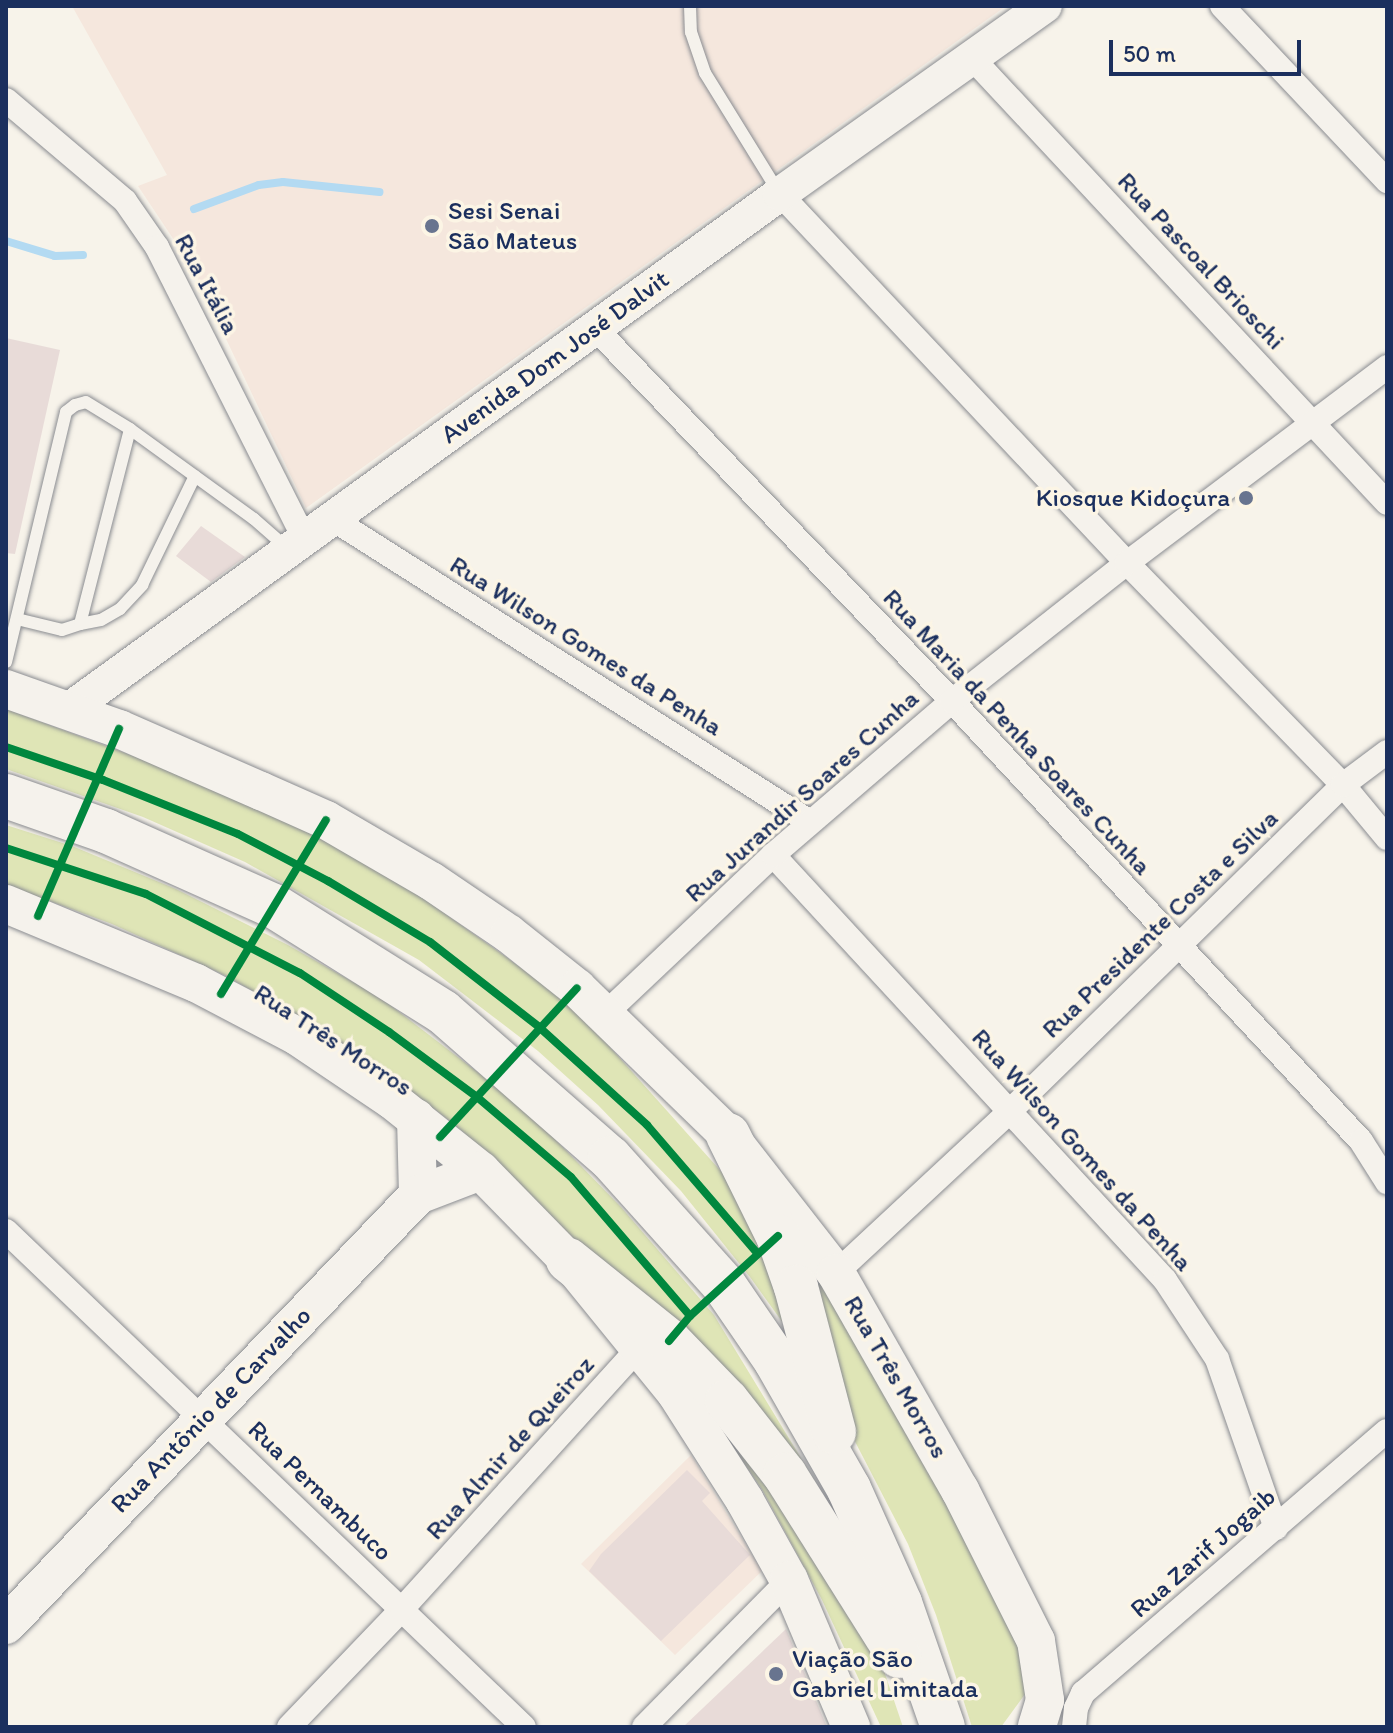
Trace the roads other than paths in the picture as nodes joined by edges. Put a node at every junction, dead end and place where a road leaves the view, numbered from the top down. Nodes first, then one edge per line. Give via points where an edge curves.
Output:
1 (690, 6) edge
2 (1045, 6) edge
3 (1222, 6) edge
4 (973, 59) junction
5 (6, 100) edge
6 (1387, 181) edge
7 (780, 194) junction
8 (595, 328) junction
9 (1387, 367) edge
10 (1314, 422) junction
11 (130, 429) junction
12 (195, 476) junction
13 (1387, 503) edge
14 (307, 535) junction
15 (1127, 563) junction
16 (17, 619) junction
17 (80, 624) junction
18 (6, 662) edge
19 (6, 689) edge
20 (952, 701) junction
21 (67, 711) junction
22 (1387, 752) edge
23 (1343, 785) junction
24 (6, 796) edge
25 (810, 822) junction
26 (1387, 838) edge
27 (773, 855) junction
28 (6, 904) edge
29 (1177, 945) junction
30 (605, 1014) junction
31 (1009, 1112) junction
32 (416, 1118) junction
33 (728, 1135) junction
34 (481, 1171) junction
35 (1387, 1182) edge
36 (418, 1195) junction
37 (6, 1231) edge
38 (568, 1260) junction
39 (836, 1273) junction
40 (641, 1345) junction
41 (203, 1419) junction
42 (1387, 1431) edge
43 (849, 1489) junction
44 (1276, 1528) junction
45 (789, 1580) junction
46 (402, 1609) junction
47 (6, 1625) edge
48 (850, 1725) edge
49 (289, 1727) edge
50 (524, 1727) edge
51 (644, 1727) edge
52 (943, 1727) edge
53 (1037, 1727) edge
54 (1074, 1727) edge

1 - 7 lane via 691,32 705,73
2 - 4 street, Avenida Dom José Dalvit
3 - 6 street
4 - 7 street, Avenida Dom José Dalvit
4 - 10 street, Rua Pascoal Brioschi
5 - 14 street, Rua Itália via 125,201 157,247
7 - 8 street, Avenida Dom José Dalvit
7 - 15 street
8 - 14 street, Avenida Dom José Dalvit
8 - 20 street, Rua Maria da Penha Soares Cunha
9 - 10 street, Rua Jurandir Soares Cunha
10 - 13 street, Rua Pascoal Brioschi
10 - 15 street, Rua Jurandir Soares Cunha
11 - 12 lane
11 - 16 lane via 86,402 66,412
11 - 17 lane
12 - 14 lane
12 - 17 lane via 142,585 120,609
14 - 21 street, Avenida Dom José Dalvit
14 - 25 street, Rua Wilson Gomes da Penha
15 - 20 street, Rua Jurandir Soares Cunha
15 - 23 street
16 - 17 lane via 62,630
16 - 18 lane
19 - 21 main road, Rua Três Morros
20 - 25 street, Rua Jurandir Soares Cunha
20 - 29 street, Rua Maria da Penha Soares Cunha
21 - 30 main road, Rua Três Morros via 326,820 509,934
22 - 23 street, Rua Presidente Costa e Silva
23 - 26 street
23 - 29 street, Rua Presidente Costa e Silva
24 - 43 highway via 106,831 274,906 443,1012 610,1158 686,1239 776,1361
25 - 27 street, Rua Jurandir Soares Cunha
27 - 30 street, Rua Jurandir Soares Cunha
27 - 31 street, Rua Wilson Gomes da Penha
28 - 32 main road, Rua Três Morros via 221,994 297,1036
29 - 31 street, Rua Presidente Costa e Silva
29 - 35 street, Rua Maria da Penha Soares Cunha via 1361,1141
30 - 33 main road, Rua Três Morros
31 - 39 street, Rua Presidente Costa e Silva
31 - 44 street, Rua Wilson Gomes da Penha via 1165,1280 1195,1321 1217,1359
32 - 34 main road, Rua Três Morros
32 - 36 main road
33 - 39 main road, Rua Três Morros
33 - 43 highway via 787,1261
34 - 36 main road, Rua Antônio de Carvalho
34 - 38 main road, Rua Três Morros
36 - 41 main road, Rua Antônio de Carvalho
37 - 41 street, Rua Pernambuco
38 - 40 main road, Rua Três Morros
38 - 52 highway via 669,1341 727,1401 785,1475
39 - 53 main road, Rua Três Morros via 960,1490 1036,1641 1045,1700
40 - 45 main road, Rua Três Morros via 745,1501
40 - 46 street, Rua Almir de Queiroz
41 - 46 street, Rua Pernambuco
41 - 47 main road, Rua Antônio de Carvalho
42 - 44 street, Rua Zarif Jogaib
43 - 52 highway via 900,1603
44 - 54 street, Rua Zarif Jogaib via 1083,1693
45 - 48 main road, Rua Três Morros
45 - 51 street
46 - 49 street, Rua Almir de Queiroz
46 - 50 street, Rua Pernambuco

